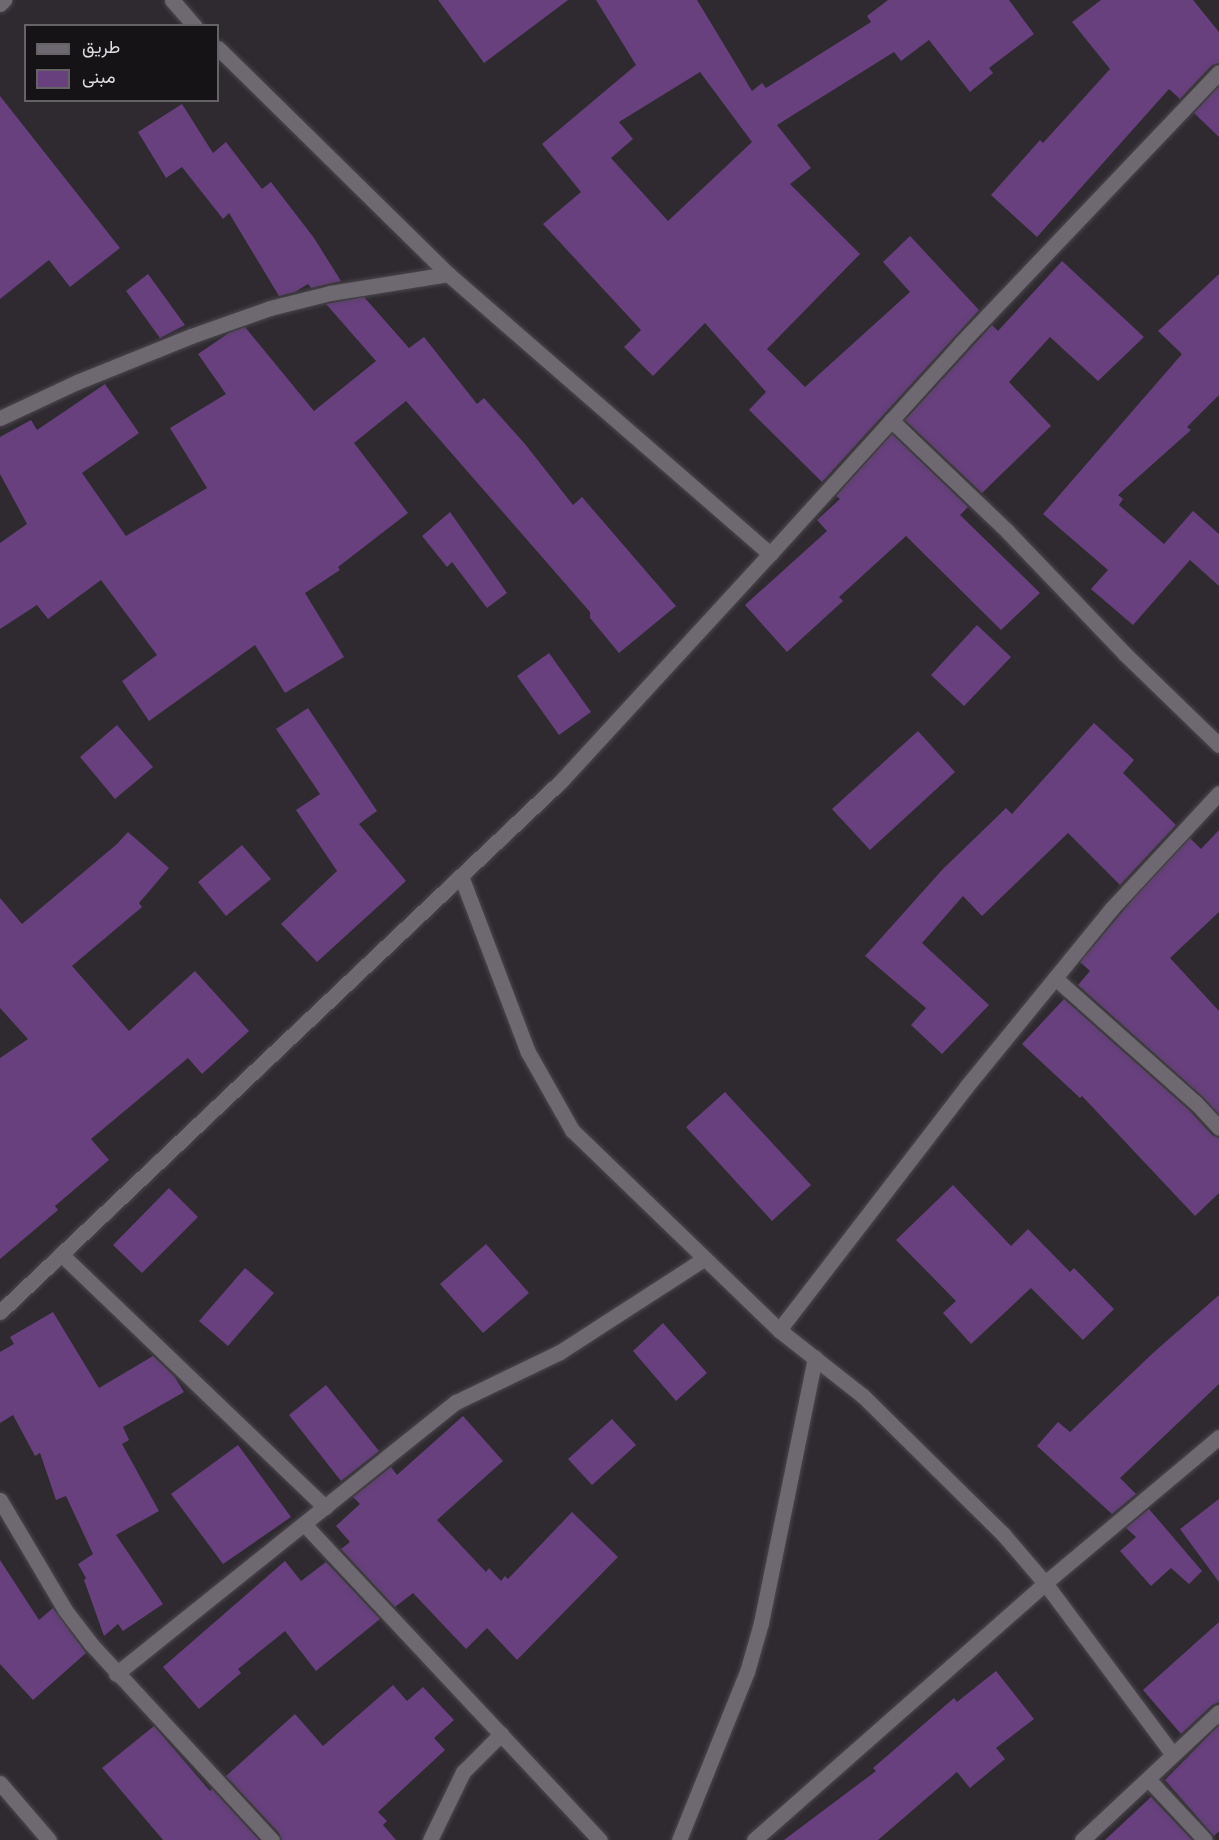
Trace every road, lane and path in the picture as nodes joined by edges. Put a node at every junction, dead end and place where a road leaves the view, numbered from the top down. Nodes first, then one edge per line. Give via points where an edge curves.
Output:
1 (4, 0) edge
2 (172, 0) edge
3 (0, 4) edge
4 (193, 24) edge
5 (219, 49) edge
6 (1219, 72) edge
7 (448, 274) junction
8 (0, 418) edge
9 (891, 420) junction
10 (770, 554) junction
11 (1219, 745) edge
12 (1219, 793) edge
13 (461, 876) junction
14 (1055, 978) junction
15 (1219, 1128) edge
16 (61, 1254) junction
17 (704, 1259) junction
18 (0, 1312) edge
19 (779, 1330) junction
20 (814, 1357) junction
21 (1219, 1437) edge
22 (0, 1500) edge
23 (325, 1507) junction
24 (304, 1524) junction
25 (1045, 1583) junction
26 (116, 1674) junction
27 (1219, 1712) edge
28 (501, 1734) junction
29 (1173, 1755) junction
30 (1148, 1779) junction
31 (0, 1783) edge
32 (49, 1840) edge
33 (272, 1840) edge
34 (430, 1840) edge
35 (600, 1840) edge
36 (679, 1840) edge
37 (754, 1840) edge
38 (1082, 1840) edge
39 (1205, 1840) edge

1 - 3 street
2 - 4 street
5 - 7 street
6 - 9 street
7 - 8 street via 330,293 270,308 77,382
7 - 10 street
9 - 10 street
9 - 11 street
10 - 13 street via 562,780
12 - 14 street via 1112,908
13 - 16 street
13 - 17 street via 528,1052 572,1130
14 - 15 street
14 - 19 street
16 - 18 street
16 - 23 street
17 - 19 street
17 - 23 street via 560,1352 456,1402
19 - 20 street
20 - 25 street via 863,1396 1003,1534
20 - 36 street via 761,1623 747,1672
21 - 25 street
22 - 26 street via 65,1610
23 - 24 street
24 - 26 street
24 - 28 street
25 - 29 street
25 - 37 street
26 - 33 street
27 - 29 street
28 - 34 street via 463,1772
28 - 35 street
29 - 30 street
30 - 38 street
30 - 39 street
31 - 32 street

